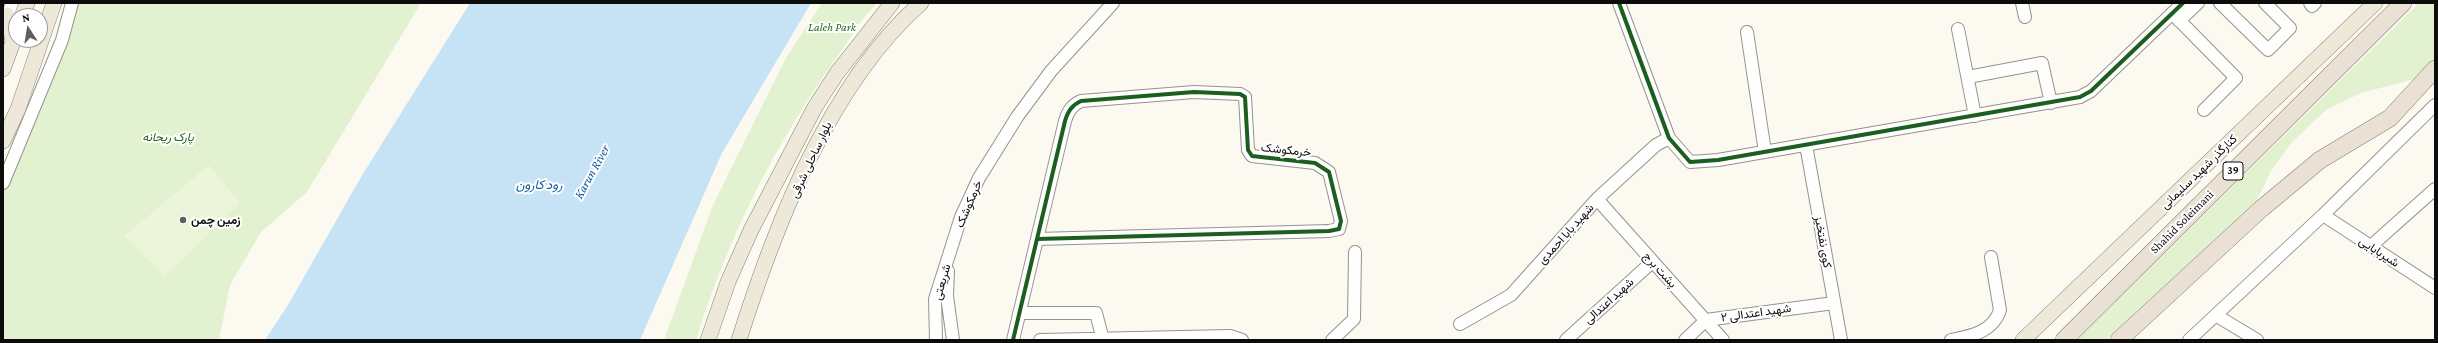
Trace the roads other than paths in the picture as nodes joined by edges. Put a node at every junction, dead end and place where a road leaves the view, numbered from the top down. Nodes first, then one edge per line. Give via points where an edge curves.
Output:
1 (54, 3) edge
2 (72, 3) edge
3 (892, 3) edge
4 (921, 3) edge
5 (1114, 3) edge
6 (1619, 3) edge
7 (2022, 3) edge
8 (2183, 3) edge
9 (2198, 3) edge
10 (2220, 3) edge
11 (2265, 3) edge
12 (2310, 3) edge
13 (2315, 3) edge
14 (2375, 3) edge
15 (2403, 3) edge
16 (2025, 17) dead end
17 (2176, 17) junction
18 (1958, 29) dead end
19 (1747, 32) dead end
20 (11, 48) edge
21 (3, 69) edge
22 (2435, 70) edge
23 (1968, 77) junction
24 (2051, 103) junction
25 (2435, 105) edge
26 (2204, 110) dead end
27 (1975, 116) junction
28 (1669, 138) junction
29 (3, 141) edge
30 (1806, 144) junction
31 (1765, 152) junction
32 (3, 183) edge
33 (2435, 189) edge
34 (1597, 199) junction
35 (2323, 215) junction
36 (1037, 239) junction
37 (2371, 246) junction
38 (1355, 252) dead end
39 (1991, 257) dead end
40 (948, 258) junction
41 (1652, 262) junction
42 (2435, 288) edge
43 (1834, 303) junction
44 (1019, 313) junction
45 (2217, 316) junction
46 (1706, 320) junction
47 (1460, 324) dead end
48 (1230, 338) edge
49 (1103, 339) edge
50 (708, 340) edge
51 (739, 340) edge
52 (936, 340) edge
53 (953, 340) edge
54 (1013, 340) edge
55 (1040, 340) edge
56 (1242, 340) edge
57 (1332, 340) edge
58 (1566, 340) edge
59 (1686, 340) edge
60 (1723, 340) edge
61 (1841, 340) edge
62 (1951, 340) edge
63 (2023, 340) edge
64 (2064, 340) edge
65 (2119, 340) edge
66 (2189, 340) edge
67 (2257, 340) edge

1 - 29 main road via 18,109
2 - 32 street via 62,40
3 - 50 main road, بلوار ساحلی شرقی via 837,73 815,108 751,230 728,282
4 - 51 main road, بلوار ساحلی شرقی via 894,30 851,83 831,118 773,241
5 - 40 street, خرمکوشک via 1050,71 1017,117 979,178 961,217
6 - 28 street
7 - 16 street
8 - 17 street
9 - 17 street
10 - 11 street via 2268,50 2290,28
12 - 13 street via 2312,6
14 - 63 main road, کنارگذر شهید سلیمانی
15 - 64 highway, Shahid Soleimani / 39
17 - 24 street via 2091,91 2080,97
17 - 26 street via 2236,78
18 - 23 street
19 - 31 street
20 - 21 main road
22 - 65 highway via 2390,118 2320,160 2261,209
23 - 24 street via 2042,63
23 - 27 street
24 - 27 street
25 - 35 street
27 - 30 street
28 - 31 street via 1690,162
28 - 34 street, شهید بابا احمدی via 1656,145
30 - 31 street
30 - 43 street, کوی نفتخیز
33 - 37 street
34 - 41 street, پشت برج
34 - 47 street, شهید بابا احمدی via 1511,295
35 - 37 street, شیربابایی
35 - 45 street
36 - 36 street, خرمکوشک via 1065,121 1074,104 1081,101 1194,92 1240,94 1245,98 1248,150 1252,156 1315,163 1329,172 1341,221 1339,229 1329,231
36 - 44 street, خرمکوشک
37 - 42 street, شیربابایی
38 - 57 street via 1354,319
39 - 62 street via 2000,310 1998,318 1982,333
40 - 52 street, شریعتی via 935,299
40 - 53 street, شریعتی via 948,296
41 - 46 street, پشت برج
41 - 58 street, شهید اعتدالی
43 - 46 street, شهید اعتدالی ۲
43 - 61 street, کوی نفتخیز
44 - 49 street via 1096,313
44 - 54 street, خرمکوشک
45 - 66 street
45 - 67 street
46 - 59 street, شهید اعتدالی ۲
46 - 60 street, پشت برج
48 - 49 street
48 - 56 street
49 - 55 street

